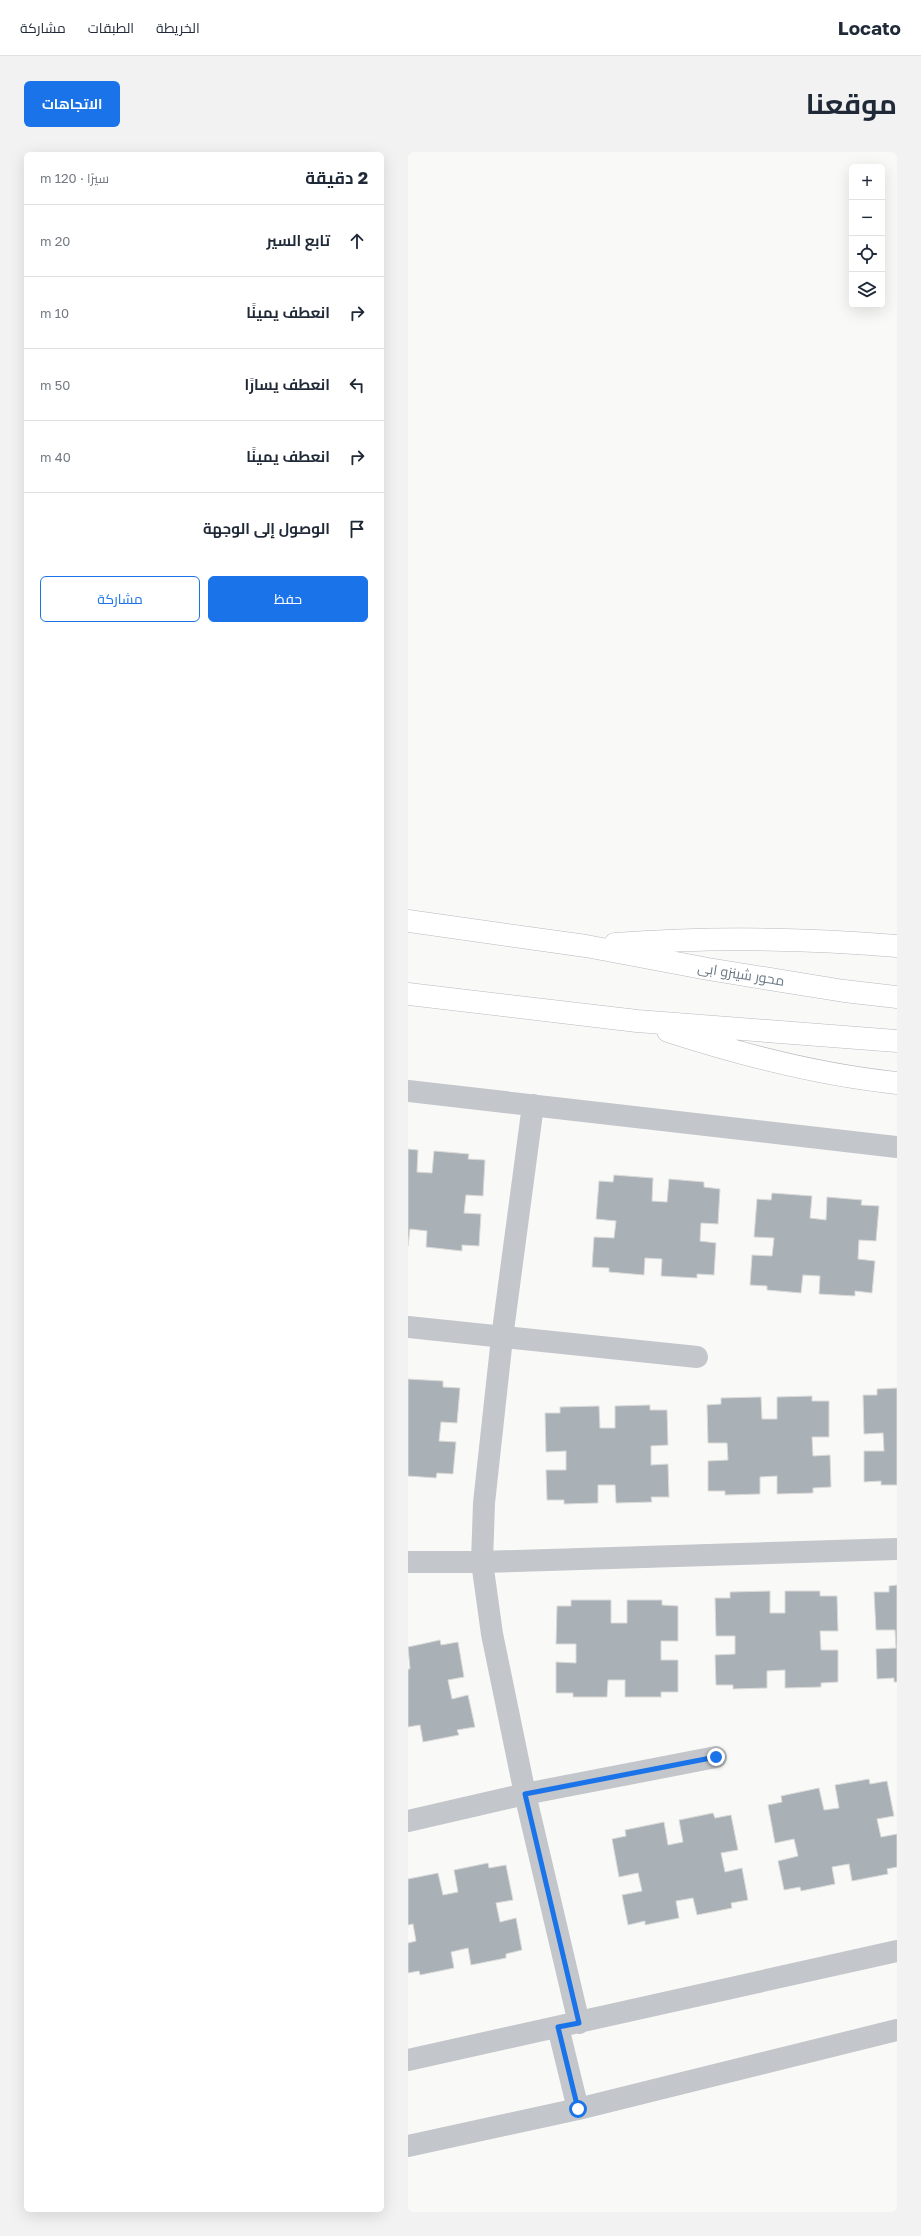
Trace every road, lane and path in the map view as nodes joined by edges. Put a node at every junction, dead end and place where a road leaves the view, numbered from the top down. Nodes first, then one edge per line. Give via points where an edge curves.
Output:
1 (408, 921) edge
2 (586, 946) junction
3 (897, 946) edge
4 (408, 994) edge
5 (897, 997) edge
6 (637, 1021) junction
7 (897, 1041) edge
8 (897, 1083) edge
9 (408, 1091) edge
10 (533, 1105) junction
11 (897, 1147) edge
12 (408, 1327) edge
13 (502, 1338) junction
14 (697, 1357) dead end
15 (897, 1549) edge
16 (408, 1562) edge
17 (482, 1562) junction
18 (716, 1757) dead end
19 (525, 1794) junction
20 (408, 1821) edge
21 (897, 1951) edge
22 (579, 2023) junction
23 (558, 2027) junction
24 (897, 2030) edge
25 (408, 2060) edge
26 (578, 2109) junction
27 (408, 2146) edge

1 - 2 main road, محور شينزو ابى
2 - 3 main road, محور شينزو ابى via 689,939 776,939
2 - 5 main road, محور شينزو ابى via 708,969
4 - 6 main road
6 - 7 main road
6 - 8 main road via 765,1059
9 - 10 street
10 - 11 street
10 - 13 street
12 - 13 street
13 - 14 street
13 - 17 street via 484,1503
15 - 17 street
16 - 17 street
17 - 19 street via 492,1634
18 - 19 street
19 - 20 street
19 - 22 street
21 - 22 street
22 - 23 street
23 - 25 street
23 - 26 street
24 - 26 street
26 - 27 street

